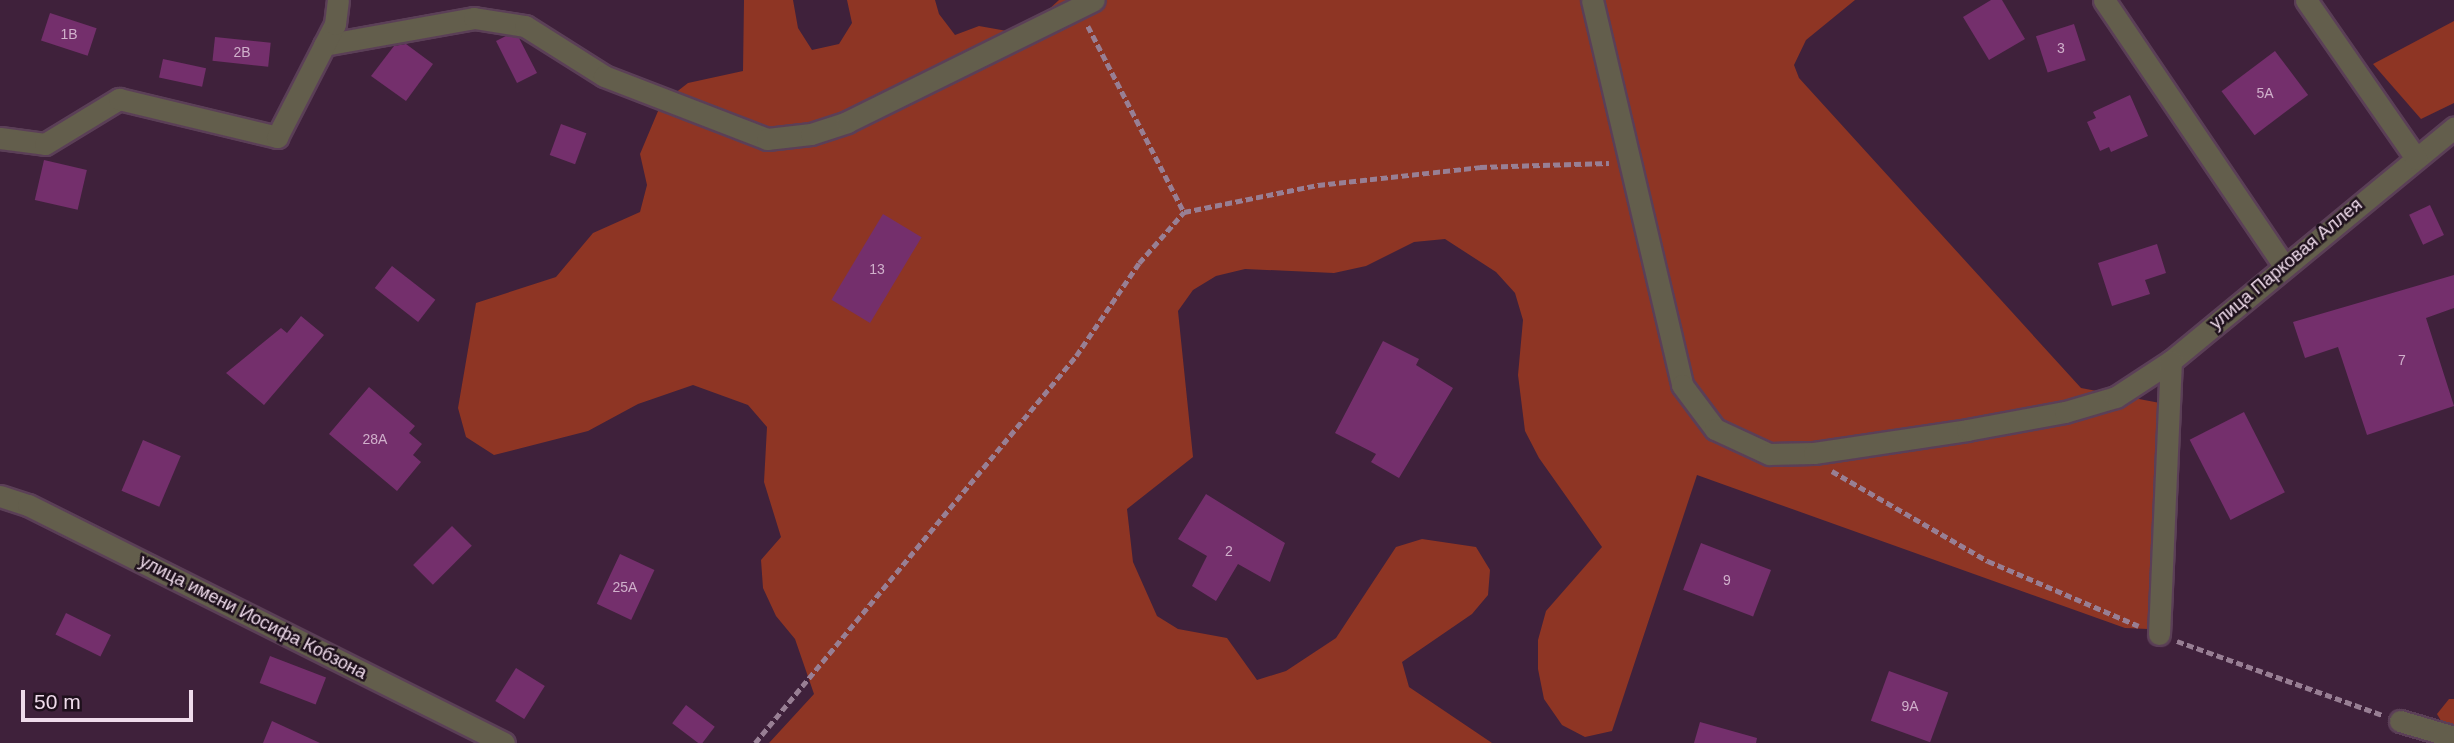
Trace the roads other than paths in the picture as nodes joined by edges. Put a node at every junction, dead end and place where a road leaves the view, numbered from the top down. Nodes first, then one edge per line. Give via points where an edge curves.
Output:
1 (338, 0) edge
2 (1592, 0) edge
3 (2104, 0) edge
4 (2306, 0) edge
5 (1086, 4) edge
6 (324, 45) junction
7 (2454, 128) edge
8 (0, 138) edge
9 (2416, 159) junction
10 (2283, 264) junction
11 (2171, 360) junction
12 (0, 496) edge
13 (2159, 634) road end
14 (2400, 722) road end
15 (2454, 737) edge
16 (504, 743) edge

1 - 6 street via 335,24
2 - 11 street, улица Парковая Аллея via 1682,385 1715,429 1769,454 1799,454 1967,430 2066,412 2116,397
3 - 10 street
4 - 9 street
5 - 6 street via 847,122 811,134 767,139 604,76 525,26 474,19
6 - 8 street via 277,137 118,99 45,144
7 - 9 street, улица Парковая Аллея
9 - 10 street, улица Парковая Аллея
10 - 11 street, улица Парковая Аллея
11 - 13 street
12 - 16 street, улица имени Иосифа Кобзона via 41,511
14 - 15 street

